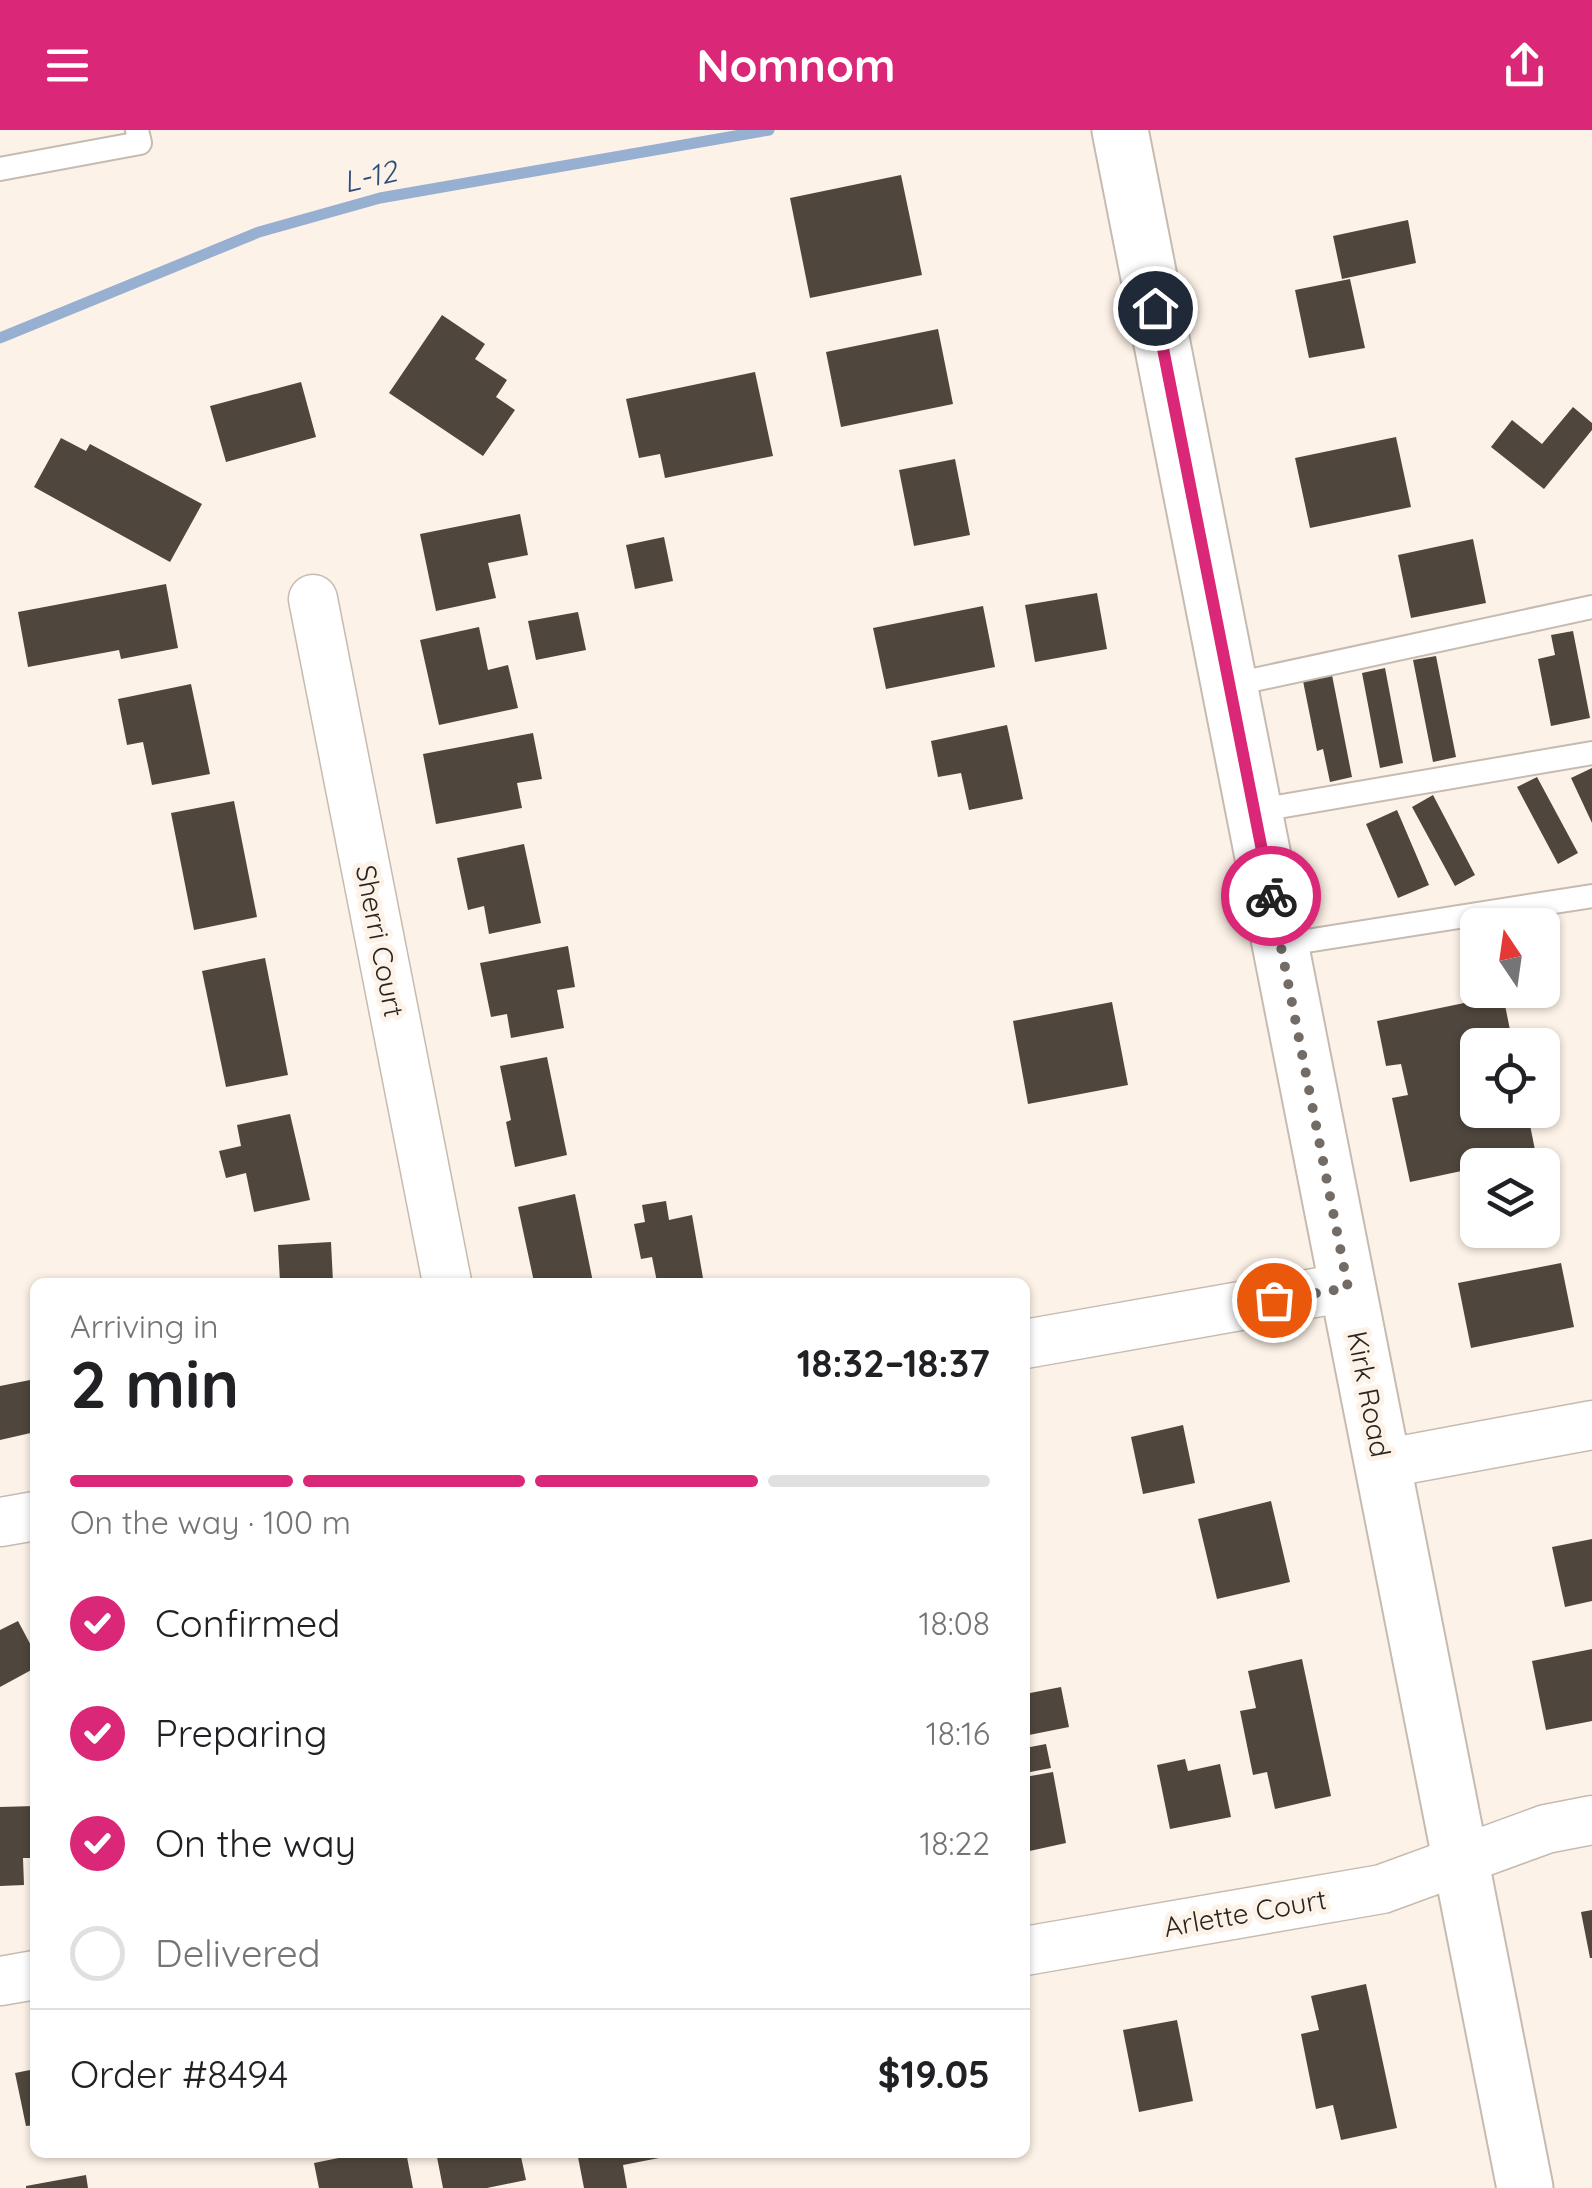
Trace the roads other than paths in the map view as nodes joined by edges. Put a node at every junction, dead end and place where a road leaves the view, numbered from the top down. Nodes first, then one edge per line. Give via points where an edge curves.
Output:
1 (137, 130) edge
2 (1120, 130) edge
3 (0, 170) edge
4 (312, 599) dead end
5 (1592, 607) edge
6 (1230, 685) junction
7 (1592, 753) edge
8 (1254, 812) junction
9 (1592, 896) edge
10 (1281, 945) junction
11 (446, 1278) edge
12 (1348, 1288) junction
13 (1030, 1343) edge
14 (1592, 1424) edge
15 (1382, 1464) junction
16 (30, 1517) edge
17 (0, 1522) edge
18 (1592, 1820) edge
19 (1460, 1859) junction
20 (1030, 1950) edge
21 (30, 1975) edge
22 (0, 1981) edge
23 (1524, 2188) edge

1 - 3 lane via 140,143
2 - 6 street, Kirk Road
4 - 11 street, Sherri Court
5 - 6 lane
6 - 8 street, Kirk Road
7 - 8 lane
8 - 10 street, Kirk Road
9 - 10 lane
10 - 12 street, Kirk Road
12 - 13 street
12 - 15 street, Kirk Road
14 - 15 street
15 - 19 street, Kirk Road
16 - 17 street
18 - 19 street, Arlette Court
19 - 20 street, Arlette Court via 1382,1889
19 - 23 street, Kirk Road
21 - 22 street

